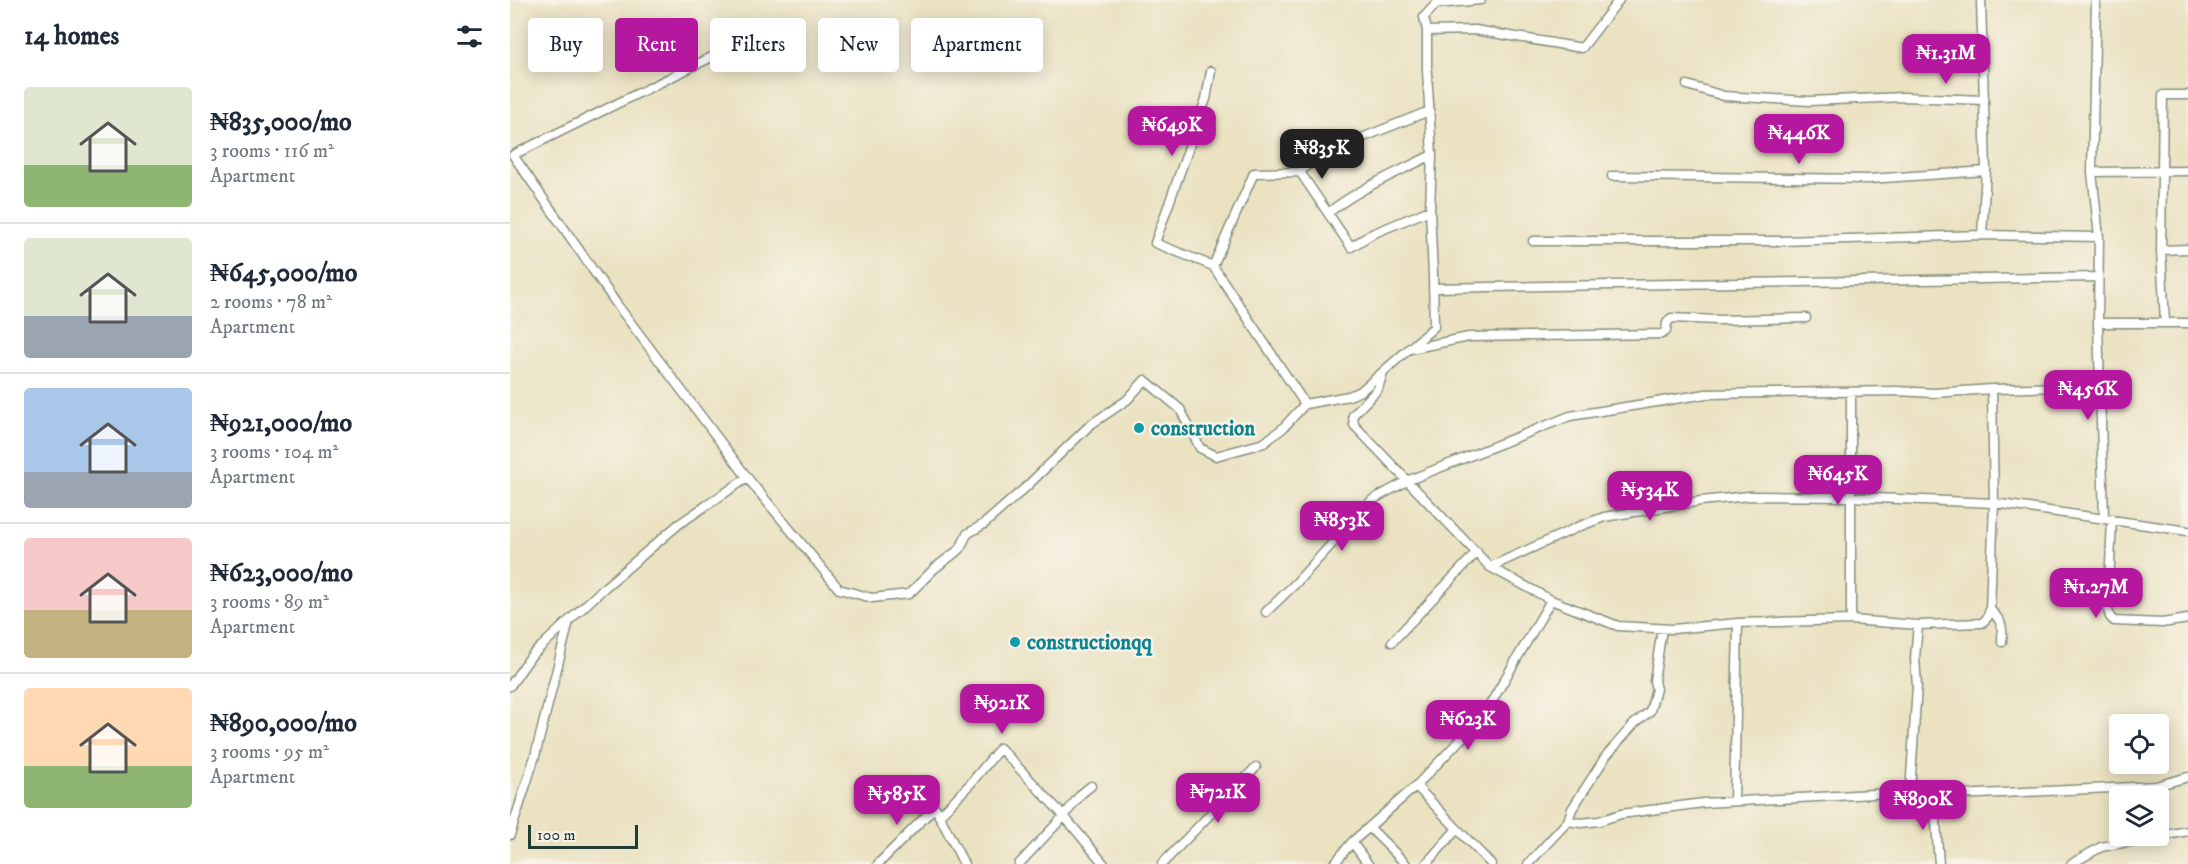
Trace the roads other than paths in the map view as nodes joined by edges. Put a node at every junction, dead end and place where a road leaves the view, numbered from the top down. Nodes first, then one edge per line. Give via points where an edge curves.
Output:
1 (1481, 0) edge
2 (1619, 0) edge
3 (1981, 0) edge
4 (2096, 0) edge
5 (1427, 31) junction
6 (710, 58) edge
7 (1211, 71) dead end
8 (1687, 85) dead end
9 (2188, 95) edge
10 (1984, 100) junction
11 (1429, 111) junction
12 (1432, 155) junction
13 (1986, 171) junction
14 (2188, 171) edge
15 (1300, 172) junction
16 (2092, 172) junction
17 (2161, 172) junction
18 (1612, 176) dead end
19 (1430, 210) junction
20 (1328, 213) junction
21 (1982, 235) junction
22 (2098, 237) junction
23 (1533, 241) dead end
24 (2188, 249) edge
25 (2161, 250) junction
26 (1213, 266) junction
27 (2098, 278) junction
28 (1433, 288) junction
29 (1806, 318) dead end
30 (2098, 323) junction
31 (2165, 323) junction
32 (2188, 323) edge
33 (1409, 349) junction
34 (1383, 372) junction
35 (2100, 386) junction
36 (1992, 388) junction
37 (1851, 393) junction
38 (1305, 404) junction
39 (1193, 409) dead end
40 (1184, 417) junction
41 (747, 478) junction
42 (1409, 480) junction
43 (1851, 497) junction
44 (1994, 502) junction
45 (2108, 518) junction
46 (2188, 531) edge
47 (1477, 552) junction
48 (1490, 567) junction
49 (1551, 600) junction
50 (1990, 610) junction
51 (1266, 612) dead end
52 (1851, 620) junction
53 (2188, 620) edge
54 (570, 621) junction
55 (1738, 623) junction
56 (1917, 625) junction
57 (1662, 628) junction
58 (1392, 642) dead end
59 (2002, 642) dead end
60 (510, 686) edge
61 (1256, 767) dead end
62 (2188, 777) edge
63 (1091, 786) dead end
64 (1416, 786) junction
65 (1910, 792) junction
66 (1934, 796) junction
67 (1734, 801) junction
68 (939, 816) junction
69 (1064, 816) junction
70 (1568, 821) junction
71 (1369, 827) junction
72 (1456, 830) junction
73 (2188, 831) edge
74 (510, 836) edge
75 (1352, 842) junction
76 (878, 864) edge
77 (963, 864) edge
78 (1019, 864) edge
79 (1104, 864) edge
80 (1162, 864) edge
81 (1334, 864) edge
82 (1368, 864) edge
83 (1406, 864) edge
84 (1426, 864) edge
85 (1491, 864) edge
86 (1528, 864) edge
87 (1939, 864) edge
88 (2071, 864) edge

1 - 5 street via 1436,4 1424,17
2 - 5 street via 1582,48 1474,30
3 - 10 street
4 - 16 street
5 - 11 street
6 - 41 street via 513,155 618,306
7 - 26 street via 1203,108 1155,241
8 - 10 street via 1724,96 1809,101 1904,97
9 - 17 street via 2163,95
10 - 13 street
11 - 12 street
11 - 15 street via 1364,137 1337,154 1314,159
12 - 19 street
12 - 20 street via 1371,185
13 - 18 street via 1869,179
13 - 21 street
14 - 17 street
15 - 20 street
15 - 26 street via 1254,173
16 - 17 street
16 - 22 street
17 - 25 street
19 - 20 street via 1351,247
19 - 28 street
21 - 22 street
21 - 23 street via 1780,242
22 - 27 street
24 - 25 street
25 - 31 street
26 - 38 street
27 - 28 street
27 - 30 street
28 - 33 street via 1434,327
29 - 33 street via 1671,318 1662,334 1469,337
30 - 31 street
30 - 35 street
31 - 32 street
33 - 34 street
34 - 38 street via 1349,396
34 - 42 street via 1378,389 1352,420
35 - 36 street
35 - 45 street
36 - 37 street
36 - 44 street
37 - 42 street via 1706,394 1570,416
37 - 43 street
38 - 40 street via 1264,443 1216,456 1200,448
39 - 40 street
40 - 41 street via 1180,409 1145,381 1127,400 1090,425 984,524 967,534 960,549 909,594 873,598 839,589
41 - 54 street via 679,524
42 - 47 street
42 - 51 street via 1371,500
43 - 44 street
43 - 48 street via 1749,496 1604,517
43 - 52 street
44 - 45 street
44 - 50 street
45 - 46 street
45 - 53 street via 2110,616 2114,621 2162,624
47 - 48 street
47 - 58 street
48 - 49 street
49 - 57 street via 1618,626
49 - 64 street via 1484,715
50 - 56 street via 1982,623
50 - 59 street via 2003,625
52 - 55 street
52 - 56 street
54 - 60 street via 531,656
54 - 74 street
55 - 57 street
55 - 67 street
56 - 65 street
57 - 70 street via 1650,711 1606,756
61 - 80 street
62 - 66 street via 2156,786
63 - 69 street
64 - 71 street
64 - 72 street
65 - 66 street
65 - 67 street
66 - 87 street
67 - 70 street via 1667,807 1581,823
68 - 69 street via 1000,748
68 - 76 street via 935,807
68 - 77 street
69 - 78 street
69 - 79 street
70 - 86 street
71 - 75 street
71 - 83 street
72 - 84 street
72 - 85 street
73 - 88 street via 2101,847
75 - 81 street
75 - 82 street

